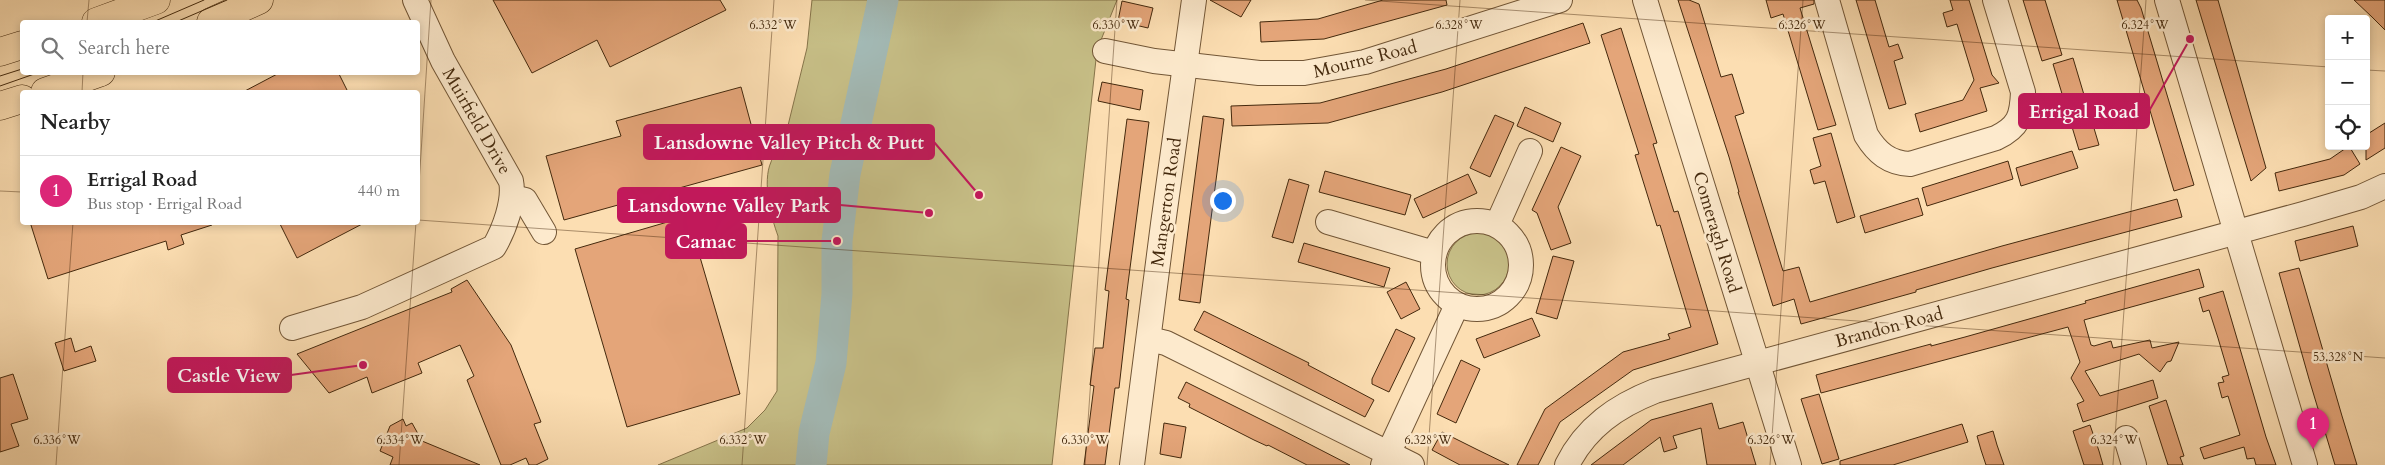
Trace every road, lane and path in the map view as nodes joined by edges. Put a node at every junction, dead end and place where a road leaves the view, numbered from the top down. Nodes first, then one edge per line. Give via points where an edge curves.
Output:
1 (156, 0) edge
2 (259, 0) edge
3 (415, 0) edge
4 (1194, 0) edge
5 (1560, 0) edge
6 (1645, 0) edge
7 (1827, 0) edge
8 (1994, 0) edge
9 (2167, 0) edge
10 (101, 20) edge
11 (216, 20) edge
12 (20, 46) edge
13 (1105, 50) dead end
14 (0, 52) edge
15 (1185, 65) junction
16 (92, 75) edge
17 (50, 90) edge
18 (20, 100) edge
19 (0, 106) edge
20 (1530, 151) dead end
21 (2385, 186) edge
22 (512, 198) junction
23 (1328, 222) dead end
24 (1497, 225) junction
25 (544, 232) dead end
26 (2236, 232) junction
27 (1434, 253) junction
28 (1457, 304) junction
29 (292, 328) dead end
30 (1149, 338) junction
31 (1759, 363) junction
32 (2126, 438) dead end
33 (1386, 459) edge
34 (1132, 465) edge
35 (1412, 465) edge
36 (1568, 465) edge
37 (1789, 465) edge
38 (2134, 465) edge
39 (2306, 465) edge

1 - 10 main road
2 - 11 main road
3 - 22 street, Muirfield Drive via 443,61 511,181
4 - 15 street, Mangerton Road
5 - 15 street, Mourne Road via 1374,60 1318,72 1259,73
6 - 31 street, Comeragh Road
7 - 8 street via 1866,135 1886,158 1910,164 1996,138 2018,122 2023,92
9 - 26 street
12 - 14 main road
13 - 15 street, Mourne Road
15 - 30 street, Mangerton Road
16 - 17 main road
18 - 19 main road
20 - 24 street
21 - 26 street, Brandon Road via 2361,197
22 - 25 street, Muirfield Drive via 525,200
22 - 29 street via 494,248 362,307
23 - 27 street
24 - 27 street via 1478,220 1459,224 1443,236
24 - 28 street via 1513,239 1521,258 1519,280 1507,298 1489,308 1467,308
26 - 31 street, Brandon Road
26 - 39 street
27 - 28 street via 1432,263 1436,283
28 - 33 street
30 - 33 street via 1166,343
30 - 34 street, Mangerton Road
31 - 36 street, Brandon Road via 1655,391 1630,401 1594,428 1581,442
31 - 37 street, Comeragh Road
32 - 38 street
33 - 35 street

